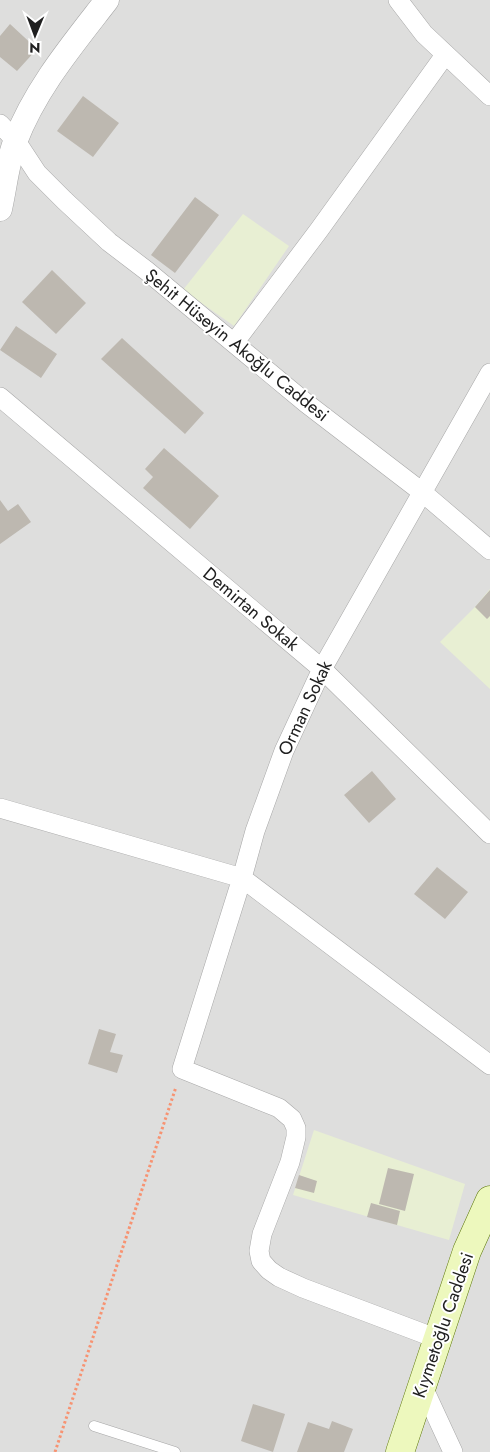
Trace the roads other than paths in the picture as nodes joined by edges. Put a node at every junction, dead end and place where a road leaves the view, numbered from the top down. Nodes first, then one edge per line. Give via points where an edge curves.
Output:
1 (107, 0) edge
2 (407, 4) edge
3 (445, 55) junction
4 (490, 96) edge
5 (0, 124) edge
6 (16, 141) junction
7 (0, 209) edge
8 (234, 343) junction
9 (490, 373) edge
10 (0, 397) edge
11 (422, 492) junction
12 (490, 550) edge
13 (322, 669) junction
14 (0, 808) edge
15 (490, 834) edge
16 (242, 878) junction
17 (490, 1065) edge
18 (490, 1200) edge
19 (438, 1339) junction
20 (422, 1385) junction
21 (94, 1426) dead end
22 (175, 1452) edge
23 (400, 1452) edge
24 (453, 1452) edge

1 - 6 street via 61,60 38,96
2 - 3 street via 424,34
3 - 4 street
3 - 8 street
5 - 6 street, Şehit Hüseyin Akoğlu Caddesi
6 - 7 street
6 - 8 street, Şehit Hüseyin Akoğlu Caddesi via 37,173 96,230
8 - 11 street, Şehit Hüseyin Akoğlu Caddesi
9 - 11 street, Orman Sokak
10 - 13 street, Demirtan Sokak
11 - 12 street, Şehit Hüseyin Akoğlu Caddesi
11 - 13 street, Orman Sokak
13 - 15 street, Demirtan Sokak
13 - 16 street, Orman Sokak via 284,751
14 - 16 street
16 - 17 street
16 - 19 street, Orman Sokak via 182,1070 279,1108 292,1119 296,1128 290,1162 262,1234 261,1261 280,1278
18 - 19 main road, Kıymetoğlu Caddesi via 467,1250
19 - 20 main road, Kıymetoğlu Caddesi
20 - 23 main road, Kıymetoğlu Caddesi
20 - 24 street
21 - 22 lane

